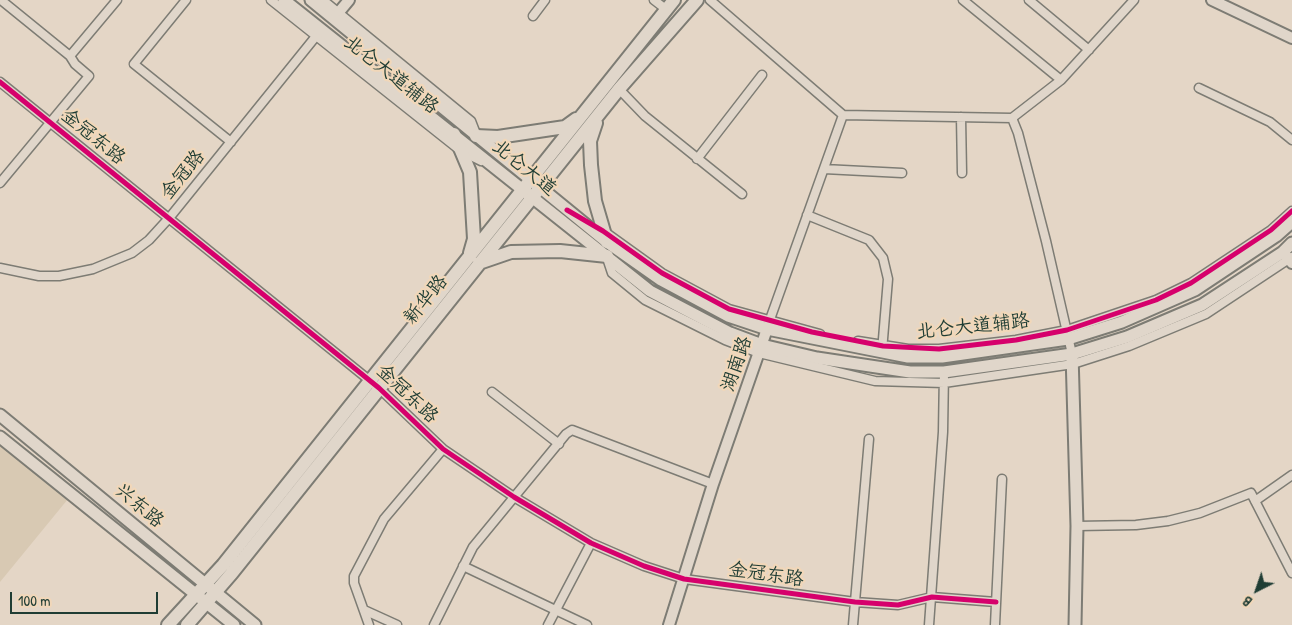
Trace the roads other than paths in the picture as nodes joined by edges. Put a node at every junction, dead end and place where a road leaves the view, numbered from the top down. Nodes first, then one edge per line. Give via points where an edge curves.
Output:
1 (1, 0) edge
2 (117, 0) edge
3 (186, 0) edge
4 (271, 0) edge
5 (284, 0) edge
6 (311, 0) edge
7 (323, 0) edge
8 (349, 0) edge
9 (545, 0) edge
10 (654, 0) edge
11 (697, 0) edge
12 (710, 0) edge
13 (963, 0) edge
14 (1029, 0) edge
15 (1134, 0) edge
16 (1212, 0) edge
17 (670, 5) edge
18 (336, 15) junction
19 (533, 16) dead end
20 (319, 34) junction
21 (1292, 38) edge
22 (1089, 50) junction
23 (70, 56) junction
24 (762, 75) dead end
25 (1061, 80) junction
26 (0, 82) edge
27 (1198, 88) dead end
28 (619, 89) junction
29 (593, 113) junction
30 (843, 115) junction
31 (961, 117) junction
32 (1012, 118) junction
33 (50, 122) junction
34 (454, 134) junction
35 (476, 136) junction
36 (1292, 140) edge
37 (231, 142) junction
38 (461, 151) junction
39 (697, 159) junction
40 (496, 169) junction
41 (824, 170) junction
42 (902, 173) dead end
43 (962, 173) dead end
44 (0, 183) edge
45 (531, 189) junction
46 (742, 194) dead end
47 (1292, 211) edge
48 (807, 215) junction
49 (170, 217) junction
50 (1292, 222) edge
51 (605, 237) junction
52 (1292, 244) edge
53 (607, 256) junction
54 (1289, 258) edge
55 (474, 260) junction
56 (0, 268) edge
57 (768, 325) junction
58 (1067, 335) junction
59 (760, 349) junction
60 (883, 350) junction
61 (1072, 359) junction
62 (944, 378) junction
63 (375, 384) junction
64 (492, 392) dead end
65 (0, 415) edge
66 (0, 437) edge
67 (869, 439) dead end
68 (559, 444) junction
69 (443, 449) junction
70 (1292, 475) edge
71 (1002, 479) dead end
72 (714, 484) junction
73 (514, 497) junction
74 (1255, 501) junction
75 (1078, 526) junction
76 (591, 543) junction
77 (463, 566) junction
78 (1292, 573) edge
79 (684, 579) junction
80 (210, 588) junction
81 (195, 594) junction
82 (932, 597) junction
83 (855, 602) junction
84 (996, 602) junction
85 (206, 603) junction
86 (364, 610) junction
87 (555, 612) junction
88 (168, 625) edge
89 (187, 625) edge
90 (234, 625) edge
91 (255, 625) edge
92 (369, 625) edge
93 (397, 625) edge
94 (434, 625) edge
95 (548, 625) edge
96 (587, 625) edge
97 (669, 625) edge
98 (853, 625) edge
99 (929, 625) edge
100 (995, 625) edge
101 (1075, 625) edge

1 - 23 street
2 - 23 street
3 - 37 street via 134,64
4 - 20 street, 北仑大道辅路
5 - 20 main road, 北仑大道
6 - 18 main road, 北仑大道
7 - 18 street, 北仑大道辅路
8 - 18 street
9 - 19 street
10 - 17 street
11 - 28 main road, 新华路
12 - 30 street
13 - 25 street
14 - 22 street
15 - 22 street
16 - 21 street
17 - 29 main road, 新华路
18 - 35 main road, 北仑大道
20 - 34 main road, 北仑大道
20 - 37 street, 金冠路
20 - 38 street, 北仑大道辅路
22 - 25 street
23 - 33 street via 89,76
24 - 39 street
25 - 32 street
26 - 33 street, 金冠东路
27 - 36 street via 1270,122
28 - 29 main road, 新华路
28 - 39 street via 645,116
29 - 35 main road via 565,127 498,137
29 - 45 main road, 新华路
29 - 51 main road via 591,165 595,201
30 - 31 street
30 - 41 street, 湖南路
31 - 32 street
31 - 43 street
32 - 58 street via 1046,241
33 - 44 street
33 - 49 street, 金冠东路
34 - 38 main road
34 - 40 main road, 北仑大道
35 - 45 main road, 北仑大道
37 - 49 street, 金冠路
38 - 40 street, 北仑大道辅路
38 - 55 main road via 470,172
39 - 46 street
40 - 45 main road, 北仑大道
41 - 42 street
41 - 48 street, 湖南路
45 - 51 main road, 北仑大道
45 - 53 main road, 北仑大道
45 - 55 main road, 新华路
47 - 58 street via 1272,230 1191,283
48 - 57 street, 湖南路
48 - 60 street via 869,240 883,258 888,279
49 - 56 street, 金冠路 via 132,253 78,274 39,276
49 - 63 street, 金冠东路
50 - 58 main road, 北仑大道 via 1195,290 1122,322
51 - 57 main road, 北仑大道 via 661,280 728,316
52 - 54 main road, 北仑大道
53 - 55 main road via 560,251 511,252
53 - 59 main road, 北仑大道 via 650,291
54 - 61 main road, 北仑大道 via 1202,305
55 - 63 main road, 新华路
57 - 59 street, 湖南路
57 - 60 main road, 北仑大道
58 - 60 main road, 北仑大道 via 942,357 908,357
58 - 61 street
59 - 62 main road, 北仑大道
59 - 72 street, 湖南路
61 - 62 main road, 北仑大道
61 - 75 main road
62 - 82 street
63 - 69 street, 金冠东路
63 - 80 main road, 新华路 via 223,565
64 - 68 street
65 - 80 main road, 兴东路
66 - 81 main road, 兴东路
67 - 83 street
68 - 72 street via 572,430
68 - 73 street
69 - 73 street, 金冠东路
69 - 86 street via 384,519 354,576
70 - 74 street
71 - 84 street
72 - 79 street, 湖南路
73 - 76 street, 金冠东路
73 - 77 street via 473,547
74 - 75 street via 1251,493 1200,513 1168,521
74 - 78 street
75 - 101 main road
76 - 79 street, 金冠东路
76 - 87 street
77 - 87 street
77 - 94 street
79 - 83 street, 金冠东路
79 - 97 street, 湖南路
80 - 81 main road, 新华路
80 - 85 main road, 新华路
80 - 91 main road, 兴东路
81 - 85 main road, 兴东路
81 - 88 main road, 新华路
82 - 83 street, 金冠东路 via 898,605
82 - 84 street, 金冠东路
82 - 99 street
83 - 98 street
84 - 100 street
85 - 89 main road, 新华路
85 - 90 main road, 兴东路
86 - 92 street
86 - 93 street
87 - 95 street
87 - 96 street

